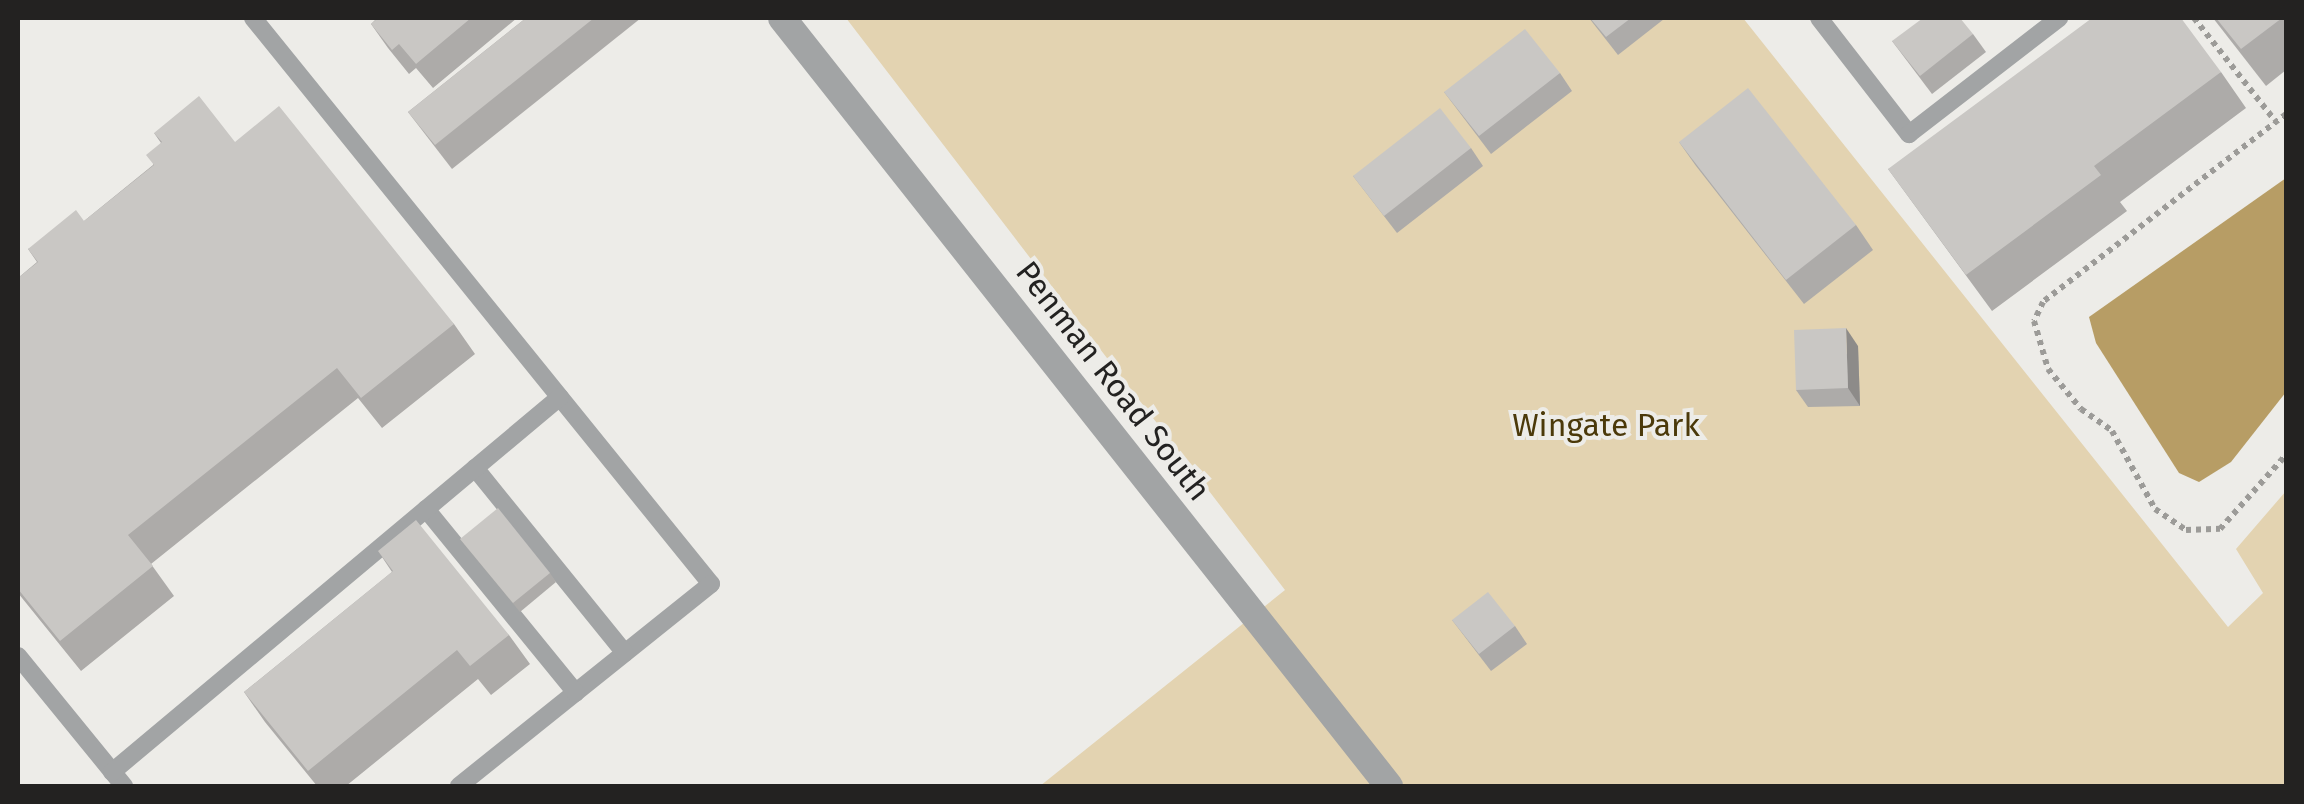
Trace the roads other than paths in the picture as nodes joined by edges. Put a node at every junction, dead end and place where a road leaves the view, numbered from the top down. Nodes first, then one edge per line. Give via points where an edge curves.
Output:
1 (253, 18) edge
2 (782, 18) edge
3 (1819, 18) edge
4 (2059, 18) edge
5 (560, 397) junction
6 (475, 468) junction
7 (426, 509) junction
8 (625, 653) junction
9 (18, 656) edge
10 (576, 692) junction
11 (118, 779) edge
12 (459, 786) edge
13 (1389, 786) edge

1 - 5 lane
2 - 13 street, Penman Road South
3 - 4 lane via 1909,134
5 - 6 lane
5 - 8 lane via 711,584
6 - 7 lane
6 - 8 lane
7 - 10 lane
7 - 11 lane
8 - 10 lane
9 - 11 lane
10 - 12 lane

